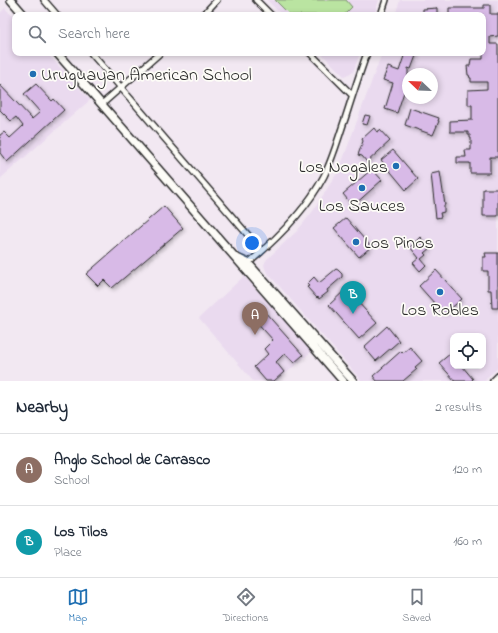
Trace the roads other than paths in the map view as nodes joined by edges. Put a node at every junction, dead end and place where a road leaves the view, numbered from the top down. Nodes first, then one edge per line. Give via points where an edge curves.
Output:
1 (11, 0) edge
2 (44, 0) edge
3 (217, 0) edge
4 (256, 0) edge
5 (386, 0) edge
6 (21, 12) edge
7 (54, 12) edge
8 (206, 12) edge
9 (268, 12) edge
10 (382, 12) edge
11 (60, 56) edge
12 (93, 56) edge
13 (157, 56) edge
14 (313, 56) edge
15 (366, 56) edge
16 (120, 88) junction
17 (352, 95) junction
18 (102, 104) junction
19 (261, 250) junction
20 (246, 264) junction
21 (498, 376) edge
22 (342, 381) edge
23 (353, 381) edge
24 (493, 381) edge

1 - 6 street
2 - 7 street
3 - 8 street
4 - 9 street
5 - 10 street
11 - 18 street
12 - 16 street
13 - 16 street
14 - 17 street
15 - 17 street
16 - 18 street
16 - 19 street
17 - 19 street via 333,157 318,187 292,221
18 - 20 street via 237,258
19 - 20 street
20 - 22 street
20 - 23 street
21 - 24 street

